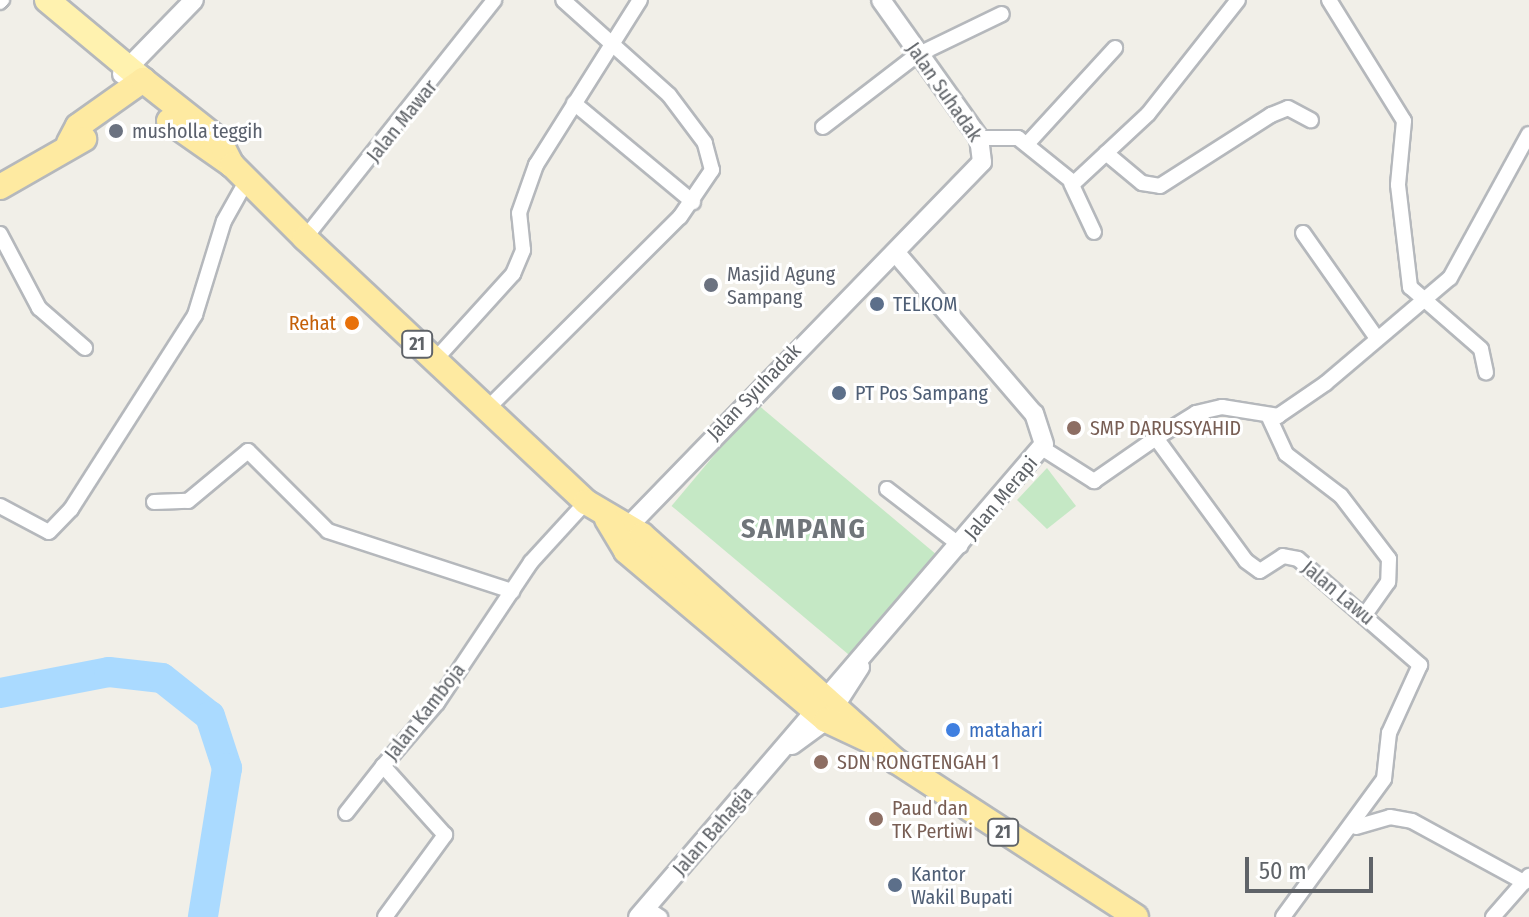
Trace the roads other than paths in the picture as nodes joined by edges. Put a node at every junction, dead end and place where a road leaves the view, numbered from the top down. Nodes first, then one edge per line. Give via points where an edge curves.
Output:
1 (47, 0) edge
2 (194, 0) edge
3 (494, 0) edge
4 (563, 0) edge
5 (640, 0) edge
6 (881, 0) edge
7 (1238, 0) edge
8 (1329, 0) edge
9 (1002, 14) dead end
10 (614, 39) junction
11 (1115, 48) dead end
12 (917, 55) junction
13 (134, 79) junction
14 (574, 103) junction
15 (1311, 120) dead end
16 (823, 127) dead end
17 (1529, 134) edge
18 (979, 138) junction
19 (69, 143) junction
20 (1028, 143) junction
21 (1106, 153) junction
22 (240, 173) junction
23 (1071, 183) junction
24 (0, 187) edge
25 (693, 202) junction
26 (1094, 232) dead end
27 (1303, 233) dead end
28 (0, 234) edge
29 (305, 238) junction
30 (895, 252) junction
31 (1419, 300) junction
32 (1376, 337) junction
33 (85, 348) dead end
34 (434, 361) junction
35 (1486, 372) dead end
36 (486, 410) junction
37 (1268, 415) junction
38 (1156, 438) junction
39 (1042, 448) junction
40 (887, 489) dead end
41 (154, 502) dead end
42 (586, 502) junction
43 (0, 506) edge
44 (617, 528) junction
45 (961, 546) junction
46 (512, 591) junction
47 (1364, 616) junction
48 (826, 707) junction
49 (383, 766) junction
50 (346, 813) dead end
51 (1356, 827) junction
52 (1526, 879) edge
53 (648, 914) edge
54 (385, 917) edge
55 (1136, 917) edge
56 (1283, 917) edge
57 (1493, 917) edge

1 - 13 main road
2 - 13 street
3 - 29 street, Jalan Mawar
4 - 10 street
5 - 10 street
6 - 12 street, Jalan Suhadak
7 - 21 street via 1207,47
8 - 31 street via 1404,121 1398,185 1406,222 1403,259
9 - 12 street
10 - 14 street
10 - 25 street via 705,143 712,170
11 - 20 street
12 - 16 street
12 - 18 street, Jalan Suhadak
13 - 19 highway
13 - 19 highway via 113,102 78,126
13 - 22 highway, 21 via 219,140
14 - 25 street
14 - 34 street via 527,190 519,265
15 - 21 street via 1288,108 1271,115 1160,186 1142,183
17 - 31 street via 1450,278
18 - 20 street
18 - 30 street, Jalan Suhadak via 982,162 975,172
19 - 24 highway
20 - 23 street
21 - 23 street
22 - 29 highway, 21
22 - 43 street via 195,315 71,509 49,532
23 - 26 street
25 - 36 street
27 - 32 street
28 - 33 street via 39,308
29 - 34 highway, 21
30 - 39 street, Jalan Merapi via 1034,414 1045,435
30 - 44 street, Jalan Syuhadak
31 - 32 street
31 - 35 street via 1481,349
32 - 37 street via 1295,407
34 - 36 highway, 21
36 - 42 highway, 21
37 - 38 street via 1222,407 1196,413
37 - 47 street via 1286,454 1341,496 1389,559 1388,582
38 - 39 street via 1094,481
38 - 47 street, Jalan Lawu via 1246,561 1260,571 1292,556
39 - 45 street, Jalan Merapi
40 - 45 street
41 - 46 street via 188,501 248,451 328,531
42 - 44 highway, 21
42 - 46 street, Jalan Kamboja
44 - 48 highway, 21
45 - 48 street, Jalan Merapi
46 - 49 street, Jalan Kamboja via 437,703
47 - 51 street, Jalan Lawu via 1412,653 1420,676 1389,733 1384,779
48 - 53 street, Jalan Bahagia
48 - 55 highway, 21
49 - 50 street
49 - 54 street, Jalan Kamboja via 445,835
51 - 52 street via 1390,817 1412,821
51 - 56 street, Jalan Lawu
52 - 57 street

